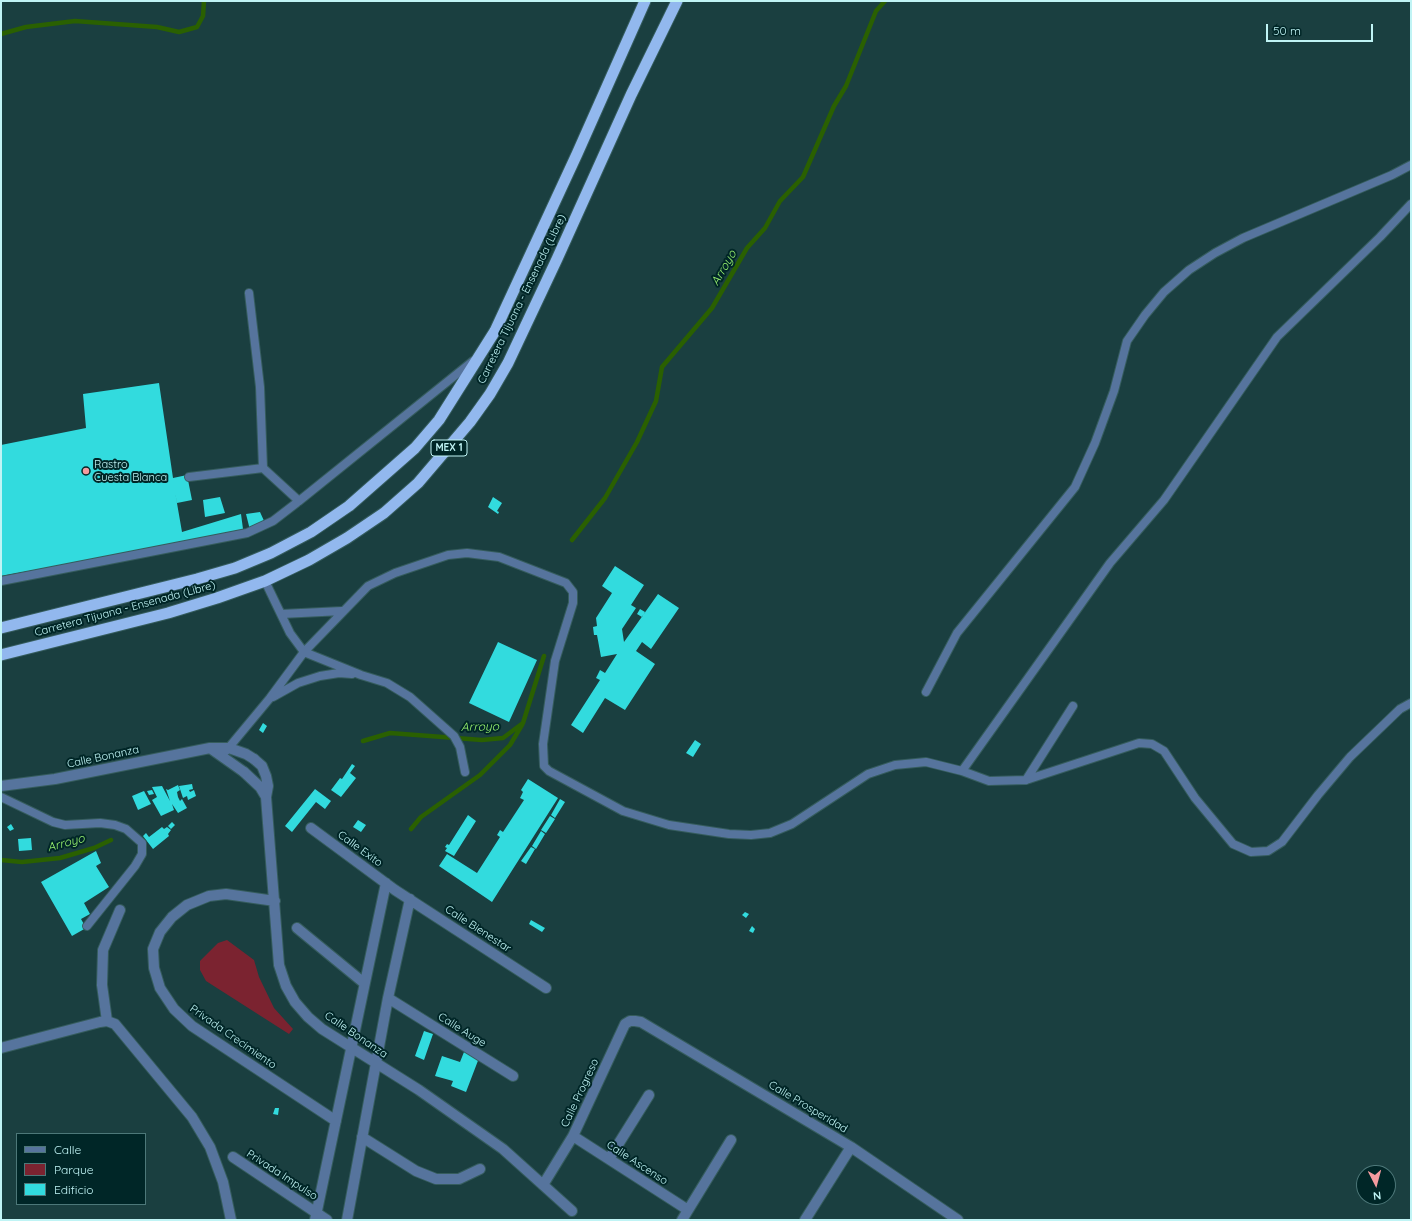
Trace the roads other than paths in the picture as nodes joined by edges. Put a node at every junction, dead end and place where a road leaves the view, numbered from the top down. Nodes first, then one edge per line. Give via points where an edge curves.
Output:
1 (645, 1) edge
2 (677, 1) edge
3 (1411, 165) edge
4 (1411, 204) edge
5 (249, 293) dead end
6 (479, 357) junction
7 (263, 468) junction
8 (189, 477) dead end
9 (298, 501) junction
10 (1, 581) edge
11 (265, 581) junction
12 (342, 611) junction
13 (281, 614) junction
14 (1, 628) edge
15 (304, 652) junction
16 (1, 655) edge
17 (361, 675) junction
18 (926, 692) dead end
19 (270, 698) junction
20 (1411, 703) edge
21 (1073, 706) dead end
22 (210, 748) junction
23 (229, 748) junction
24 (222, 756) junction
25 (962, 771) junction
26 (465, 772) dead end
27 (1026, 780) junction
28 (1, 786) edge
29 (1, 797) edge
30 (266, 797) junction
31 (311, 828) dead end
32 (386, 883) junction
33 (395, 890) joint
34 (410, 899) junction
35 (275, 900) junction
36 (120, 910) dead end
37 (87, 926) dead end
38 (297, 928) dead end
39 (364, 983) junction
40 (546, 988) dead end
41 (388, 998) junction
42 (107, 1021) junction
43 (641, 1022) joint
44 (352, 1047) junction
45 (1, 1048) edge
46 (376, 1063) junction
47 (513, 1076) dead end
48 (649, 1095) dead end
49 (336, 1121) junction
50 (573, 1136) junction
51 (362, 1137) junction
52 (731, 1140) dead end
53 (851, 1147) junction
54 (233, 1157) dead end
55 (609, 1159) junction
56 (480, 1170) dead end
57 (543, 1185) junction
58 (688, 1210) junction
59 (572, 1211) dead end
60 (316, 1216) edge
61 (943, 1216) edge
62 (232, 1220) edge
63 (327, 1220) edge
64 (347, 1220) edge
65 (682, 1220) edge
66 (805, 1220) edge
67 (958, 1220) edge

1 - 6 highway, Carretera Tijuana - Ensenada (Libre) / MEX 1 via 495,331
2 - 11 highway, Carretera Tijuana - Ensenada (Libre) / MEX 1 via 631,95 525,328 490,394 418,483 384,513 309,560
3 - 18 lane via 1243,238 1189,270 1164,292 1127,341 1114,391 1075,487 957,633
4 - 25 lane via 1277,337 1164,500 1110,563
5 - 7 lane via 260,387
6 - 9 lane
6 - 14 highway, Carretera Tijuana - Ensenada (Libre) / MEX 1 via 439,420 415,448 349,506 311,532 271,553 234,568
7 - 8 lane
7 - 9 lane
9 - 10 lane via 272,521 247,533
11 - 13 lane
11 - 16 highway, Carretera Tijuana - Ensenada (Libre) / MEX 1 via 168,613
12 - 13 lane
12 - 15 lane
12 - 25 lane via 368,586 379,580 448,555 467,553 499,558 566,583 573,592 573,603 555,661 543,744 544,766 623,811 669,825 729,834 770,833 792,824 868,774 895,765 926,762
13 - 15 lane via 290,633
15 - 17 lane
15 - 19 lane
17 - 19 lane via 339,673 320,676 298,683
17 - 26 lane via 387,683 410,697 454,736 460,746
19 - 23 lane
20 - 27 lane via 1400,709 1350,757 1282,842 1268,850 1251,852 1233,844 1195,798 1164,751 1152,744 1140,743
21 - 27 lane
22 - 23 street, Calle Bonanza
22 - 24 street
22 - 28 street, Calle Bonanza via 55,779
23 - 24 lane
23 - 30 street, Calle Bonanza via 242,752 262,766 268,786
24 - 30 street via 244,772 260,787
25 - 27 lane via 989,781
29 - 37 lane via 53,822 65,825 115,825 126,829 142,843 142,854 135,866
30 - 35 street, Calle Bonanza
31 - 32 street, Calle Exito
32 - 33 street, Calle Exito
32 - 39 street
33 - 34 street, Calle Bienestar
34 - 40 street, Calle Bienestar
34 - 41 street
35 - 44 street, Calle Bonanza via 279,965 286,986 308,1017 322,1029
35 - 49 street, Privada Crecimiento via 226,894 209,896 187,905 172,916 160,932 153,949 154,968 160,988 174,1009 192,1026
36 - 42 street via 103,950 102,985
38 - 39 street
39 - 44 street
41 - 46 street
41 - 47 street, Calle Auge
42 - 45 street
42 - 62 street via 114,1024 192,1117 210,1147 223,1182
43 - 50 street, Calle Progreso via 630,1021 626,1024
43 - 53 street, Calle Prosperidad
44 - 46 street, Calle Bonanza
44 - 49 street
46 - 51 street
46 - 57 street, Calle Bonanza via 503,1149
48 - 55 street
49 - 60 street
50 - 55 street, Calle Ascenso
50 - 57 street, Calle Progreso
51 - 56 street via 416,1171 436,1179 459,1179
51 - 64 street
52 - 58 street
53 - 61 street, Calle Prosperidad
53 - 66 street
54 - 60 street, Privada Impulso
55 - 58 street, Calle Ascenso
57 - 59 street, Calle Bonanza
58 - 65 street
60 - 63 street, Privada Impulso
61 - 67 street, Calle Prosperidad

